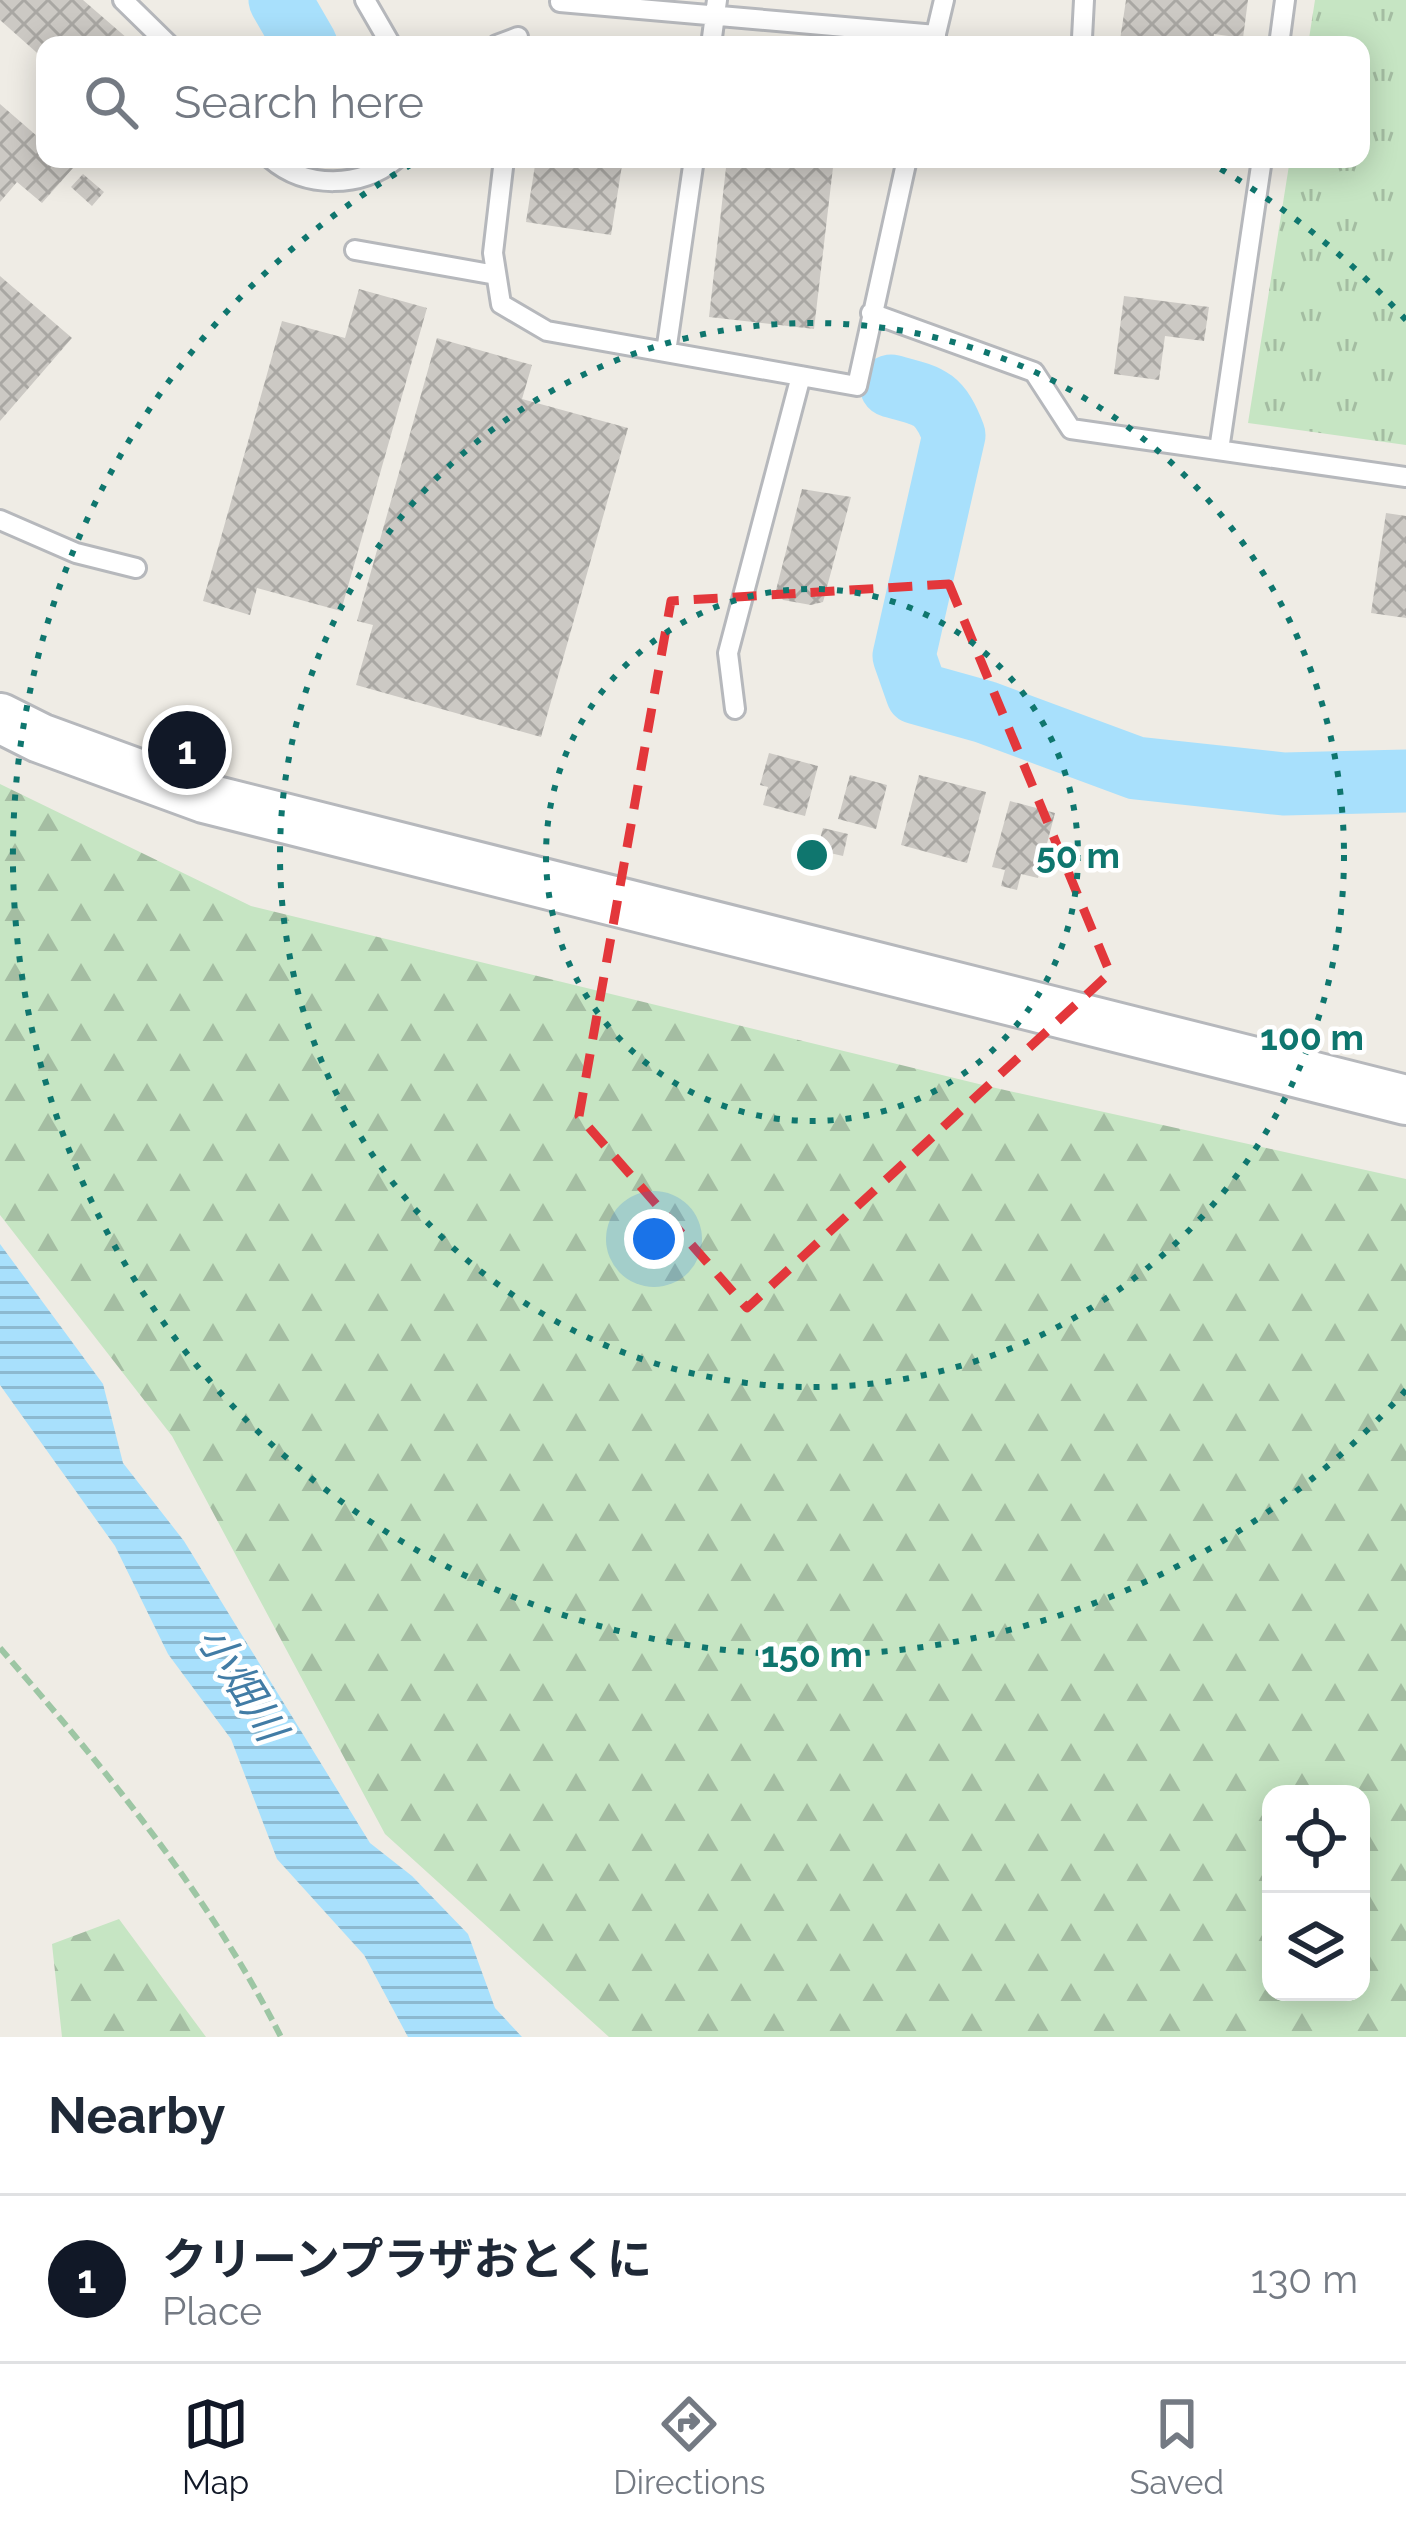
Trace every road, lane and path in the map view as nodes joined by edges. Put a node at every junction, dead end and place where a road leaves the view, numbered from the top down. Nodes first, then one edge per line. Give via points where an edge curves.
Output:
1 (123, 0) edge
2 (365, 0) edge
3 (799, 0) edge
4 (944, 0) edge
5 (1084, 0) edge
6 (1285, 0) edge
7 (560, 2) edge
8 (716, 8) edge
9 (797, 23) junction
10 (160, 36) edge
11 (386, 36) edge
12 (902, 36) edge
13 (935, 36) edge
14 (1082, 36) edge
15 (1280, 36) edge
16 (288, 168) edge
17 (384, 168) edge
18 (503, 168) edge
19 (693, 168) edge
20 (905, 168) edge
21 (1261, 168) edge
22 (355, 250) dead end
23 (496, 274) junction
24 (871, 313) junction
25 (666, 352) junction
26 (801, 376) junction
27 (1219, 450) junction
28 (1406, 477) edge
29 (0, 520) edge
30 (136, 568) dead end
31 (735, 709) dead end
32 (0, 718) edge
33 (1406, 1100) edge
34 (0, 1648) edge
35 (281, 2037) edge

1 - 10 lane
2 - 11 lane
3 - 9 lane
4 - 13 lane
5 - 14 lane
6 - 15 lane
7 - 8 lane
8 - 9 lane
9 - 12 lane
16 - 17 lane via 346,183
18 - 23 lane
19 - 25 lane
20 - 24 lane
21 - 27 lane
22 - 23 lane
23 - 25 lane via 502,304 547,331
24 - 26 lane via 857,386
24 - 27 lane via 1034,372 1071,429
25 - 26 lane
26 - 31 lane via 728,653
27 - 28 lane
29 - 30 lane
32 - 33 street via 204,798
34 - 35 path via 163,1843

